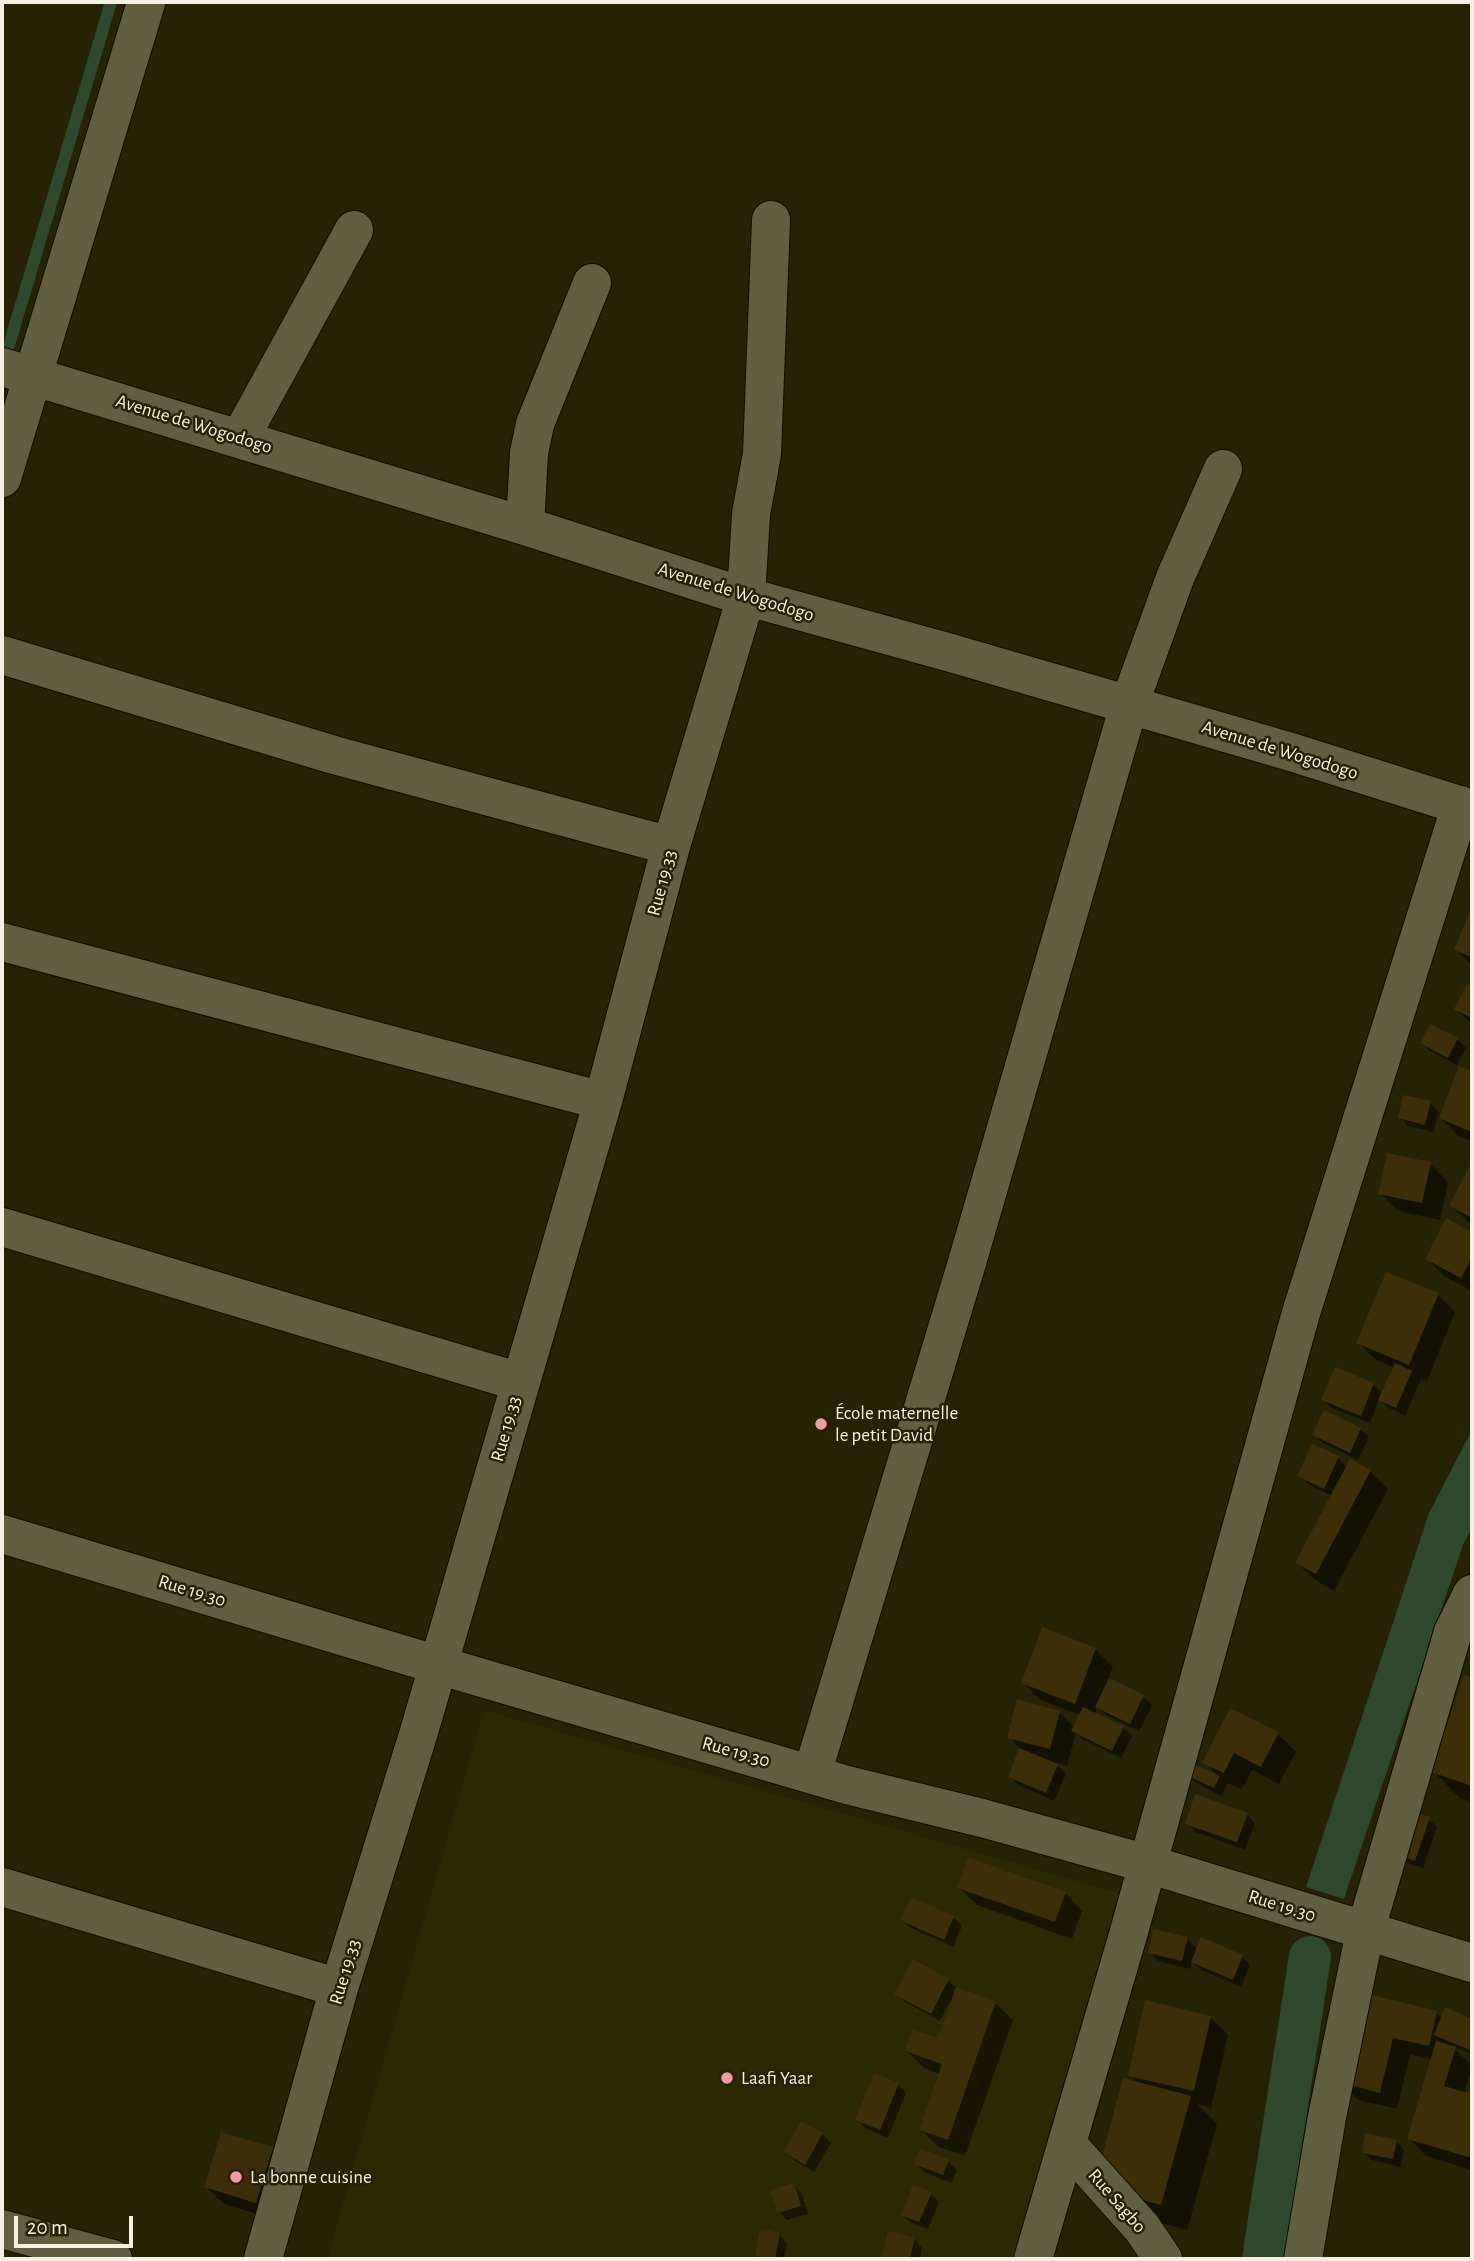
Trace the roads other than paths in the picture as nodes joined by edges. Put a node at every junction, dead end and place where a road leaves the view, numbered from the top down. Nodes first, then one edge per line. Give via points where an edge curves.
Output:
1 (146, 3) edge
2 (771, 220) dead end
3 (354, 230) dead end
4 (592, 283) dead end
5 (17, 371) edge
6 (240, 438) junction
7 (1223, 469) dead end
8 (2, 478) edge
9 (525, 526) junction
10 (746, 597) junction
11 (2, 655) edge
12 (1129, 705) junction
13 (1467, 807) edge
14 (671, 846) junction
15 (2, 942) edge
16 (603, 1101) junction
17 (2, 1227) edge
18 (520, 1382) junction
19 (2, 1534) edge
20 (1472, 1594) edge
21 (1463, 1635) edge
22 (438, 1665) junction
23 (812, 1774) junction
24 (1148, 1864) junction
25 (2, 1887) edge
26 (1365, 1932) junction
27 (1472, 1963) edge
28 (339, 1988) junction
29 (1067, 2144) junction
30 (2, 2229) edge
31 (113, 2259) edge
32 (263, 2259) edge
33 (1033, 2259) edge
34 (1163, 2259) edge
35 (1303, 2259) edge

1 - 5 street
2 - 10 street, Rue 19.33 via 762,454 751,514
3 - 6 street
4 - 9 street via 535,424
5 - 6 street, Avenue de Wogodogo
5 - 8 street
6 - 9 street, Avenue de Wogodogo
7 - 12 street via 1180,567
9 - 10 street, Avenue de Wogodogo
10 - 12 street, Avenue de Wogodogo
10 - 14 street, Rue 19.33
11 - 14 street via 334,755
12 - 13 street, Avenue de Wogodogo
12 - 23 street
13 - 24 street via 1301,1313
14 - 16 street, Rue 19.33
15 - 16 street
16 - 18 street, Rue 19.33
17 - 18 street
18 - 22 street, Rue 19.33
19 - 22 street, Rue 19.30
20 - 21 street
21 - 26 street
22 - 23 street, Rue 19.30
22 - 28 street, Rue 19.33
23 - 24 street, Rue 19.30
24 - 26 street, Rue 19.30
24 - 29 street
25 - 28 street
26 - 27 street, Rue 19.30
26 - 35 street
28 - 32 street, Rue 19.33
29 - 33 street
29 - 34 street, Rue Sagbo via 1142,2228
30 - 31 street

